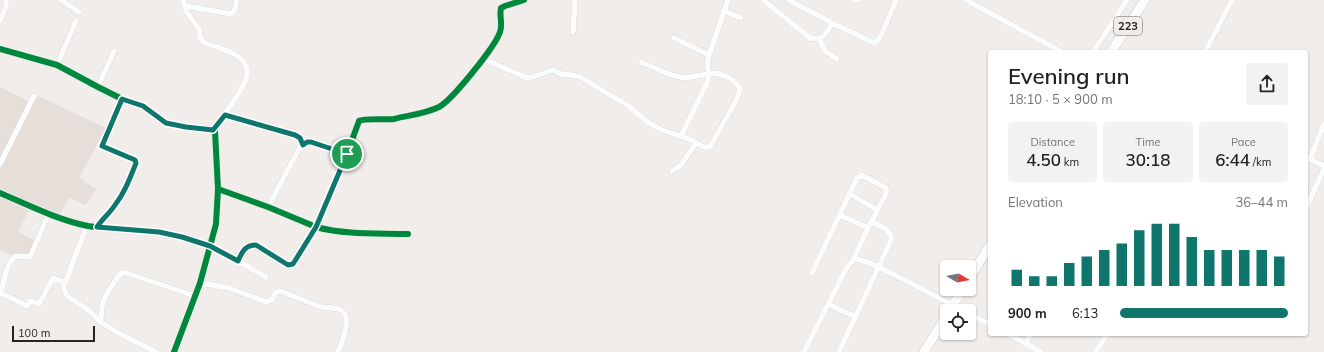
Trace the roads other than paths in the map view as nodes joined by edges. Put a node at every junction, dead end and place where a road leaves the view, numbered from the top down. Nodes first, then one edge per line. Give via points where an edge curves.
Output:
1 (6, 0) edge
2 (61, 0) edge
3 (237, 0) edge
4 (524, 0) edge
5 (575, 0) edge
6 (728, 0) edge
7 (763, 0) edge
8 (775, 0) edge
9 (789, 0) edge
10 (854, 0) edge
11 (859, 0) edge
12 (896, 0) edge
13 (966, 0) edge
14 (1127, 0) edge
15 (1144, 0) edge
16 (1232, 0) edge
17 (184, 3) edge
18 (772, 7) junction
19 (724, 11) junction
20 (79, 12) dead end
21 (740, 18) dead end
22 (0, 21) edge
23 (76, 21) dead end
24 (832, 23) junction
25 (573, 32) dead end
26 (822, 37) junction
27 (674, 38) dead end
28 (0, 49) edge
29 (1058, 50) edge
30 (1094, 50) edge
31 (1112, 50) edge
32 (1206, 50) edge
33 (114, 51) dead end
34 (709, 55) junction
35 (484, 58) junction
36 (837, 59) dead end
37 (641, 62) dead end
38 (57, 65) junction
39 (709, 74) junction
40 (98, 88) junction
41 (34, 96) dead end
42 (122, 99) junction
43 (225, 115) junction
44 (1324, 124) edge
45 (213, 130) junction
46 (681, 136) junction
47 (696, 143) junction
48 (303, 145) junction
49 (347, 154) junction
50 (1308, 158) edge
51 (0, 164) edge
52 (1324, 167) edge
53 (672, 171) dead end
54 (218, 189) junction
55 (0, 193) edge
56 (850, 194) junction
57 (1308, 203) edge
58 (268, 207) junction
59 (877, 210) junction
60 (49, 213) junction
61 (840, 214) junction
62 (871, 221) junction
63 (87, 225) junction
64 (97, 227) junction
65 (316, 227) junction
66 (868, 228) junction
67 (408, 234) dead end
68 (210, 246) junction
69 (988, 248) edge
70 (852, 260) junction
71 (238, 261) junction
72 (879, 268) junction
73 (976, 268) edge
74 (812, 273) dead end
75 (266, 277) dead end
76 (64, 282) junction
77 (200, 283) junction
78 (0, 293) edge
79 (195, 296) junction
80 (828, 304) junction
81 (944, 304) edge
82 (856, 317) junction
83 (976, 317) edge
84 (100, 322) junction
85 (988, 323) edge
86 (940, 326) edge
87 (1012, 336) edge
88 (1030, 336) edge
89 (1107, 336) edge
90 (1025, 343) junction
91 (156, 352) edge
92 (174, 352) edge
93 (338, 352) edge
94 (804, 352) edge
95 (839, 352) edge
96 (924, 352) edge
97 (1041, 352) edge
98 (1096, 352) edge

1 - 22 street
2 - 20 street
3 - 17 street via 231,14
4 - 35 street via 501,8 501,30
5 - 25 street
6 - 19 street
7 - 18 street
8 - 18 street
9 - 24 street
10 - 11 street
12 - 24 street via 876,42
13 - 29 street
14 - 30 street
15 - 31 main road, 223
16 - 32 street
17 - 43 street via 186,11 199,29 203,42 234,54 244,64 247,76
18 - 26 street via 810,38
19 - 21 street
19 - 34 street
23 - 38 street
24 - 26 street
26 - 36 street via 825,51
27 - 34 street
28 - 38 street
33 - 40 street
34 - 39 street
35 - 46 street via 528,78 553,70 580,77 627,105 649,123
35 - 49 street via 440,107 388,120 359,121
37 - 39 street via 685,78
38 - 40 street
39 - 46 street
39 - 47 street via 725,76 738,85 740,92 711,145 707,147
40 - 42 street
41 - 51 street
42 - 45 street via 143,106 166,123
42 - 64 street via 102,146 135,160 136,163 127,188
43 - 45 street
43 - 48 street via 295,135 300,138
44 - 50 street
45 - 54 street via 216,139
46 - 47 street
47 - 53 street via 681,165
48 - 49 street via 311,142
48 - 58 street
49 - 65 street
50 - 52 street
52 - 57 street
54 - 58 street
54 - 68 street via 216,224
55 - 60 street
56 - 59 street
56 - 59 street via 861,175 886,188 886,194
56 - 61 street
58 - 65 street
59 - 62 street
60 - 63 street
60 - 78 street via 30,257 16,256 11,261
61 - 66 street
61 - 74 street
62 - 66 street
62 - 72 street via 887,230 892,238
63 - 64 street
63 - 76 street
64 - 68 street via 174,235
65 - 67 street via 348,233
65 - 71 street via 291,265 254,245 246,248
66 - 70 street
68 - 71 street
68 - 77 street
69 - 73 main road
70 - 72 street via 861,260
70 - 80 street
71 - 75 street
72 - 81 street
72 - 82 street
76 - 78 street via 53,278 39,304 30,301 27,306
76 - 84 street via 67,296 90,311
77 - 79 street
77 - 93 street via 229,288 266,302 272,300 280,290 321,306 336,308 346,317 344,340
79 - 84 street via 123,272 116,278 102,305
79 - 92 street
80 - 82 street
80 - 94 street
82 - 95 street
83 - 85 street
84 - 91 street
86 - 96 main road
87 - 90 street
88 - 90 street
89 - 98 street
90 - 97 street

